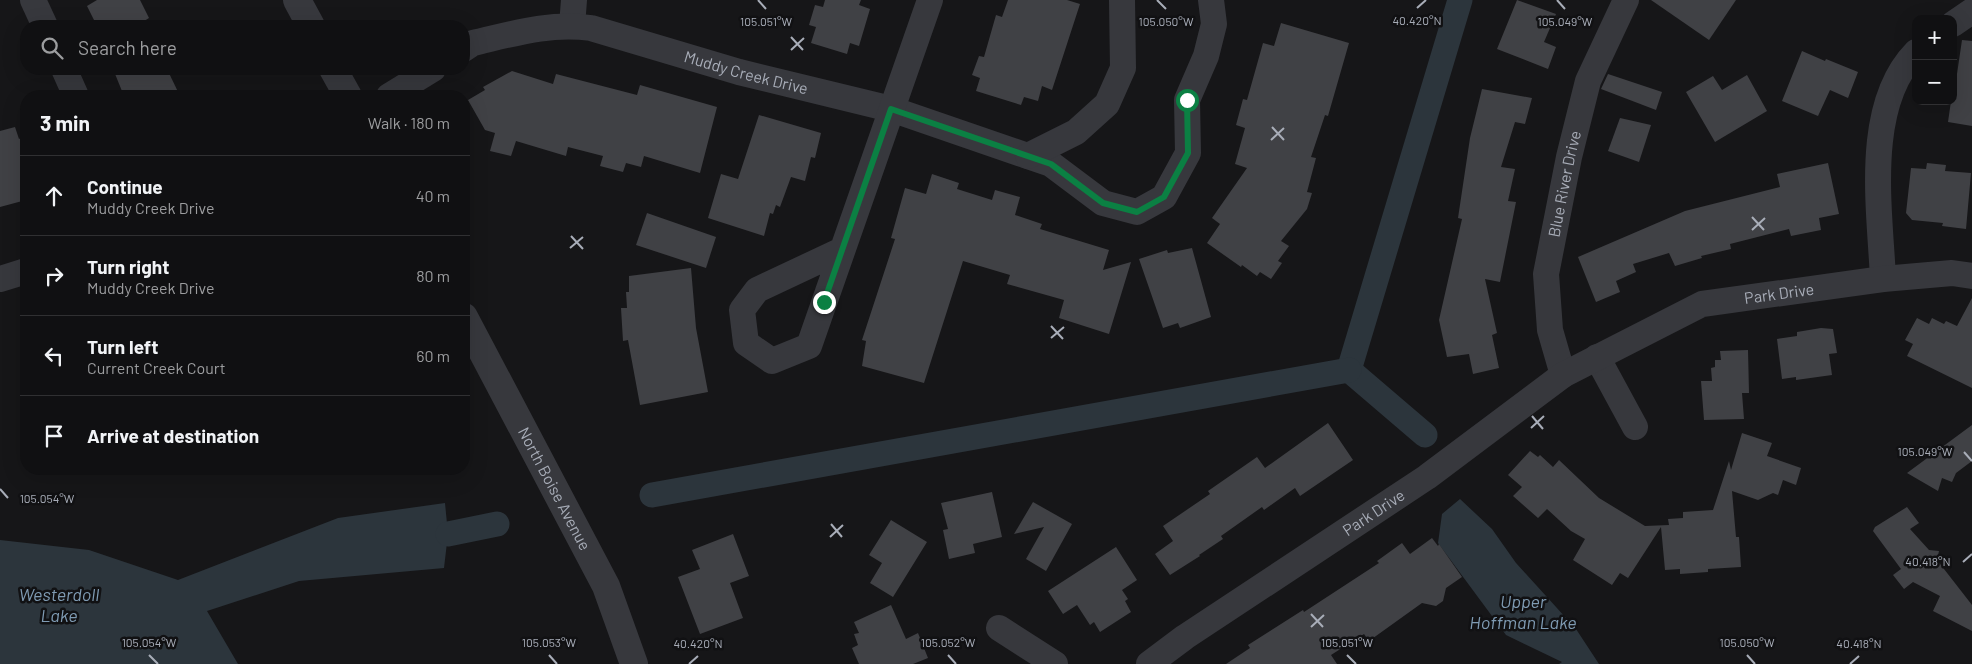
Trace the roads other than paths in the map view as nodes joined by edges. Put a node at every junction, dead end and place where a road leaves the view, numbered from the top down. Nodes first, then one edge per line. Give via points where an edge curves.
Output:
1 (33, 0) edge
2 (297, 0) edge
3 (574, 0) edge
4 (930, 0) edge
5 (1122, 0) edge
6 (1211, 0) edge
7 (1626, 0) edge
8 (1972, 11) edge
9 (41, 20) edge
10 (308, 20) edge
11 (1957, 21) edge
12 (572, 26) junction
13 (470, 45) edge
14 (1912, 57) edge
15 (67, 75) edge
16 (336, 75) edge
17 (422, 75) edge
18 (73, 90) edge
19 (345, 90) edge
20 (399, 90) edge
21 (891, 109) junction
22 (1028, 156) junction
23 (842, 250) dead end
24 (20, 273) edge
25 (1972, 276) edge
26 (0, 279) edge
27 (1884, 279) junction
28 (470, 328) edge
29 (1597, 357) junction
30 (1563, 375) junction
31 (1635, 428) dead end
32 (999, 628) dead end
33 (634, 664) edge
34 (1055, 664) edge
35 (1149, 664) edge

1 - 9 street
2 - 10 street
3 - 12 street
4 - 21 street
5 - 22 street via 1123,68 1107,104 1076,132
6 - 22 street, Muddy Creek Drive via 1214,24 1206,56 1187,100 1188,153 1164,197 1137,212 1103,203 1051,164
7 - 30 street, Blue River Drive via 1588,81 1546,274 1550,330
8 - 11 street
12 - 13 street, Muddy Creek Drive via 539,28
12 - 21 street, Muddy Creek Drive via 591,28 739,72
14 - 27 street via 1886,102 1878,167
15 - 18 street
16 - 19 street
17 - 20 street
21 - 22 street, Muddy Creek Drive
21 - 23 street
24 - 26 street
25 - 27 street, Park Drive via 1952,273
27 - 29 street, Park Drive via 1702,304
28 - 33 street, North Boise Avenue via 606,586
29 - 30 street, Park Drive
29 - 31 street
30 - 35 street, Park Drive via 1427,477
32 - 34 street

